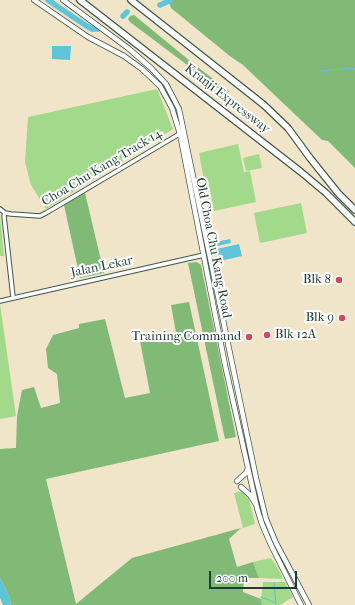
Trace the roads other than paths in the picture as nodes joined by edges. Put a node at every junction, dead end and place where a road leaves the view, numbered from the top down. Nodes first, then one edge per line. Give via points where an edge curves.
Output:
1 (34, 0) edge
2 (63, 0) edge
3 (80, 0) edge
4 (131, 0) edge
5 (128, 48) junction
6 (124, 56) junction
7 (182, 132) junction
8 (0, 209) edge
9 (355, 210) edge
10 (5, 213) junction
11 (355, 222) edge
12 (209, 254) junction
13 (203, 256) junction
14 (13, 297) junction
15 (0, 300) edge
16 (231, 360) junction
17 (225, 365) junction
18 (248, 468) junction
19 (237, 481) dead end
20 (241, 487) dead end
21 (257, 508) junction
22 (302, 605) edge
23 (308, 605) edge

1 - 6 main road, Old Choa Chu Kang Road via 88,37
2 - 5 main road, Old Choa Chu Kang Road
3 - 11 highway, Kranji Expressway via 296,167
4 - 9 highway, Kranji Expressway via 264,105 288,128 338,193
5 - 6 main road via 124,51
5 - 7 main road, Old Choa Chu Kang Road via 166,84 179,109
6 - 7 main road, Old Choa Chu Kang Road via 160,86
7 - 10 street, Choa Chu Kang Track 14 via 40,216
7 - 12 main road, Old Choa Chu Kang Road
7 - 13 main road, Old Choa Chu Kang Road
8 - 10 street
10 - 14 street
12 - 13 street, Jalan Lekar
12 - 16 main road, Old Choa Chu Kang Road
13 - 14 street, Jalan Lekar
13 - 17 main road, Old Choa Chu Kang Road
14 - 15 street, Jalan Lekar
16 - 17 main road
16 - 23 main road, Old Choa Chu Kang Road via 266,519
17 - 18 main road, Old Choa Chu Kang Road
18 - 19 main road
18 - 21 main road, Old Choa Chu Kang Road
20 - 21 main road via 250,495
21 - 22 main road, Old Choa Chu Kang Road via 271,545

